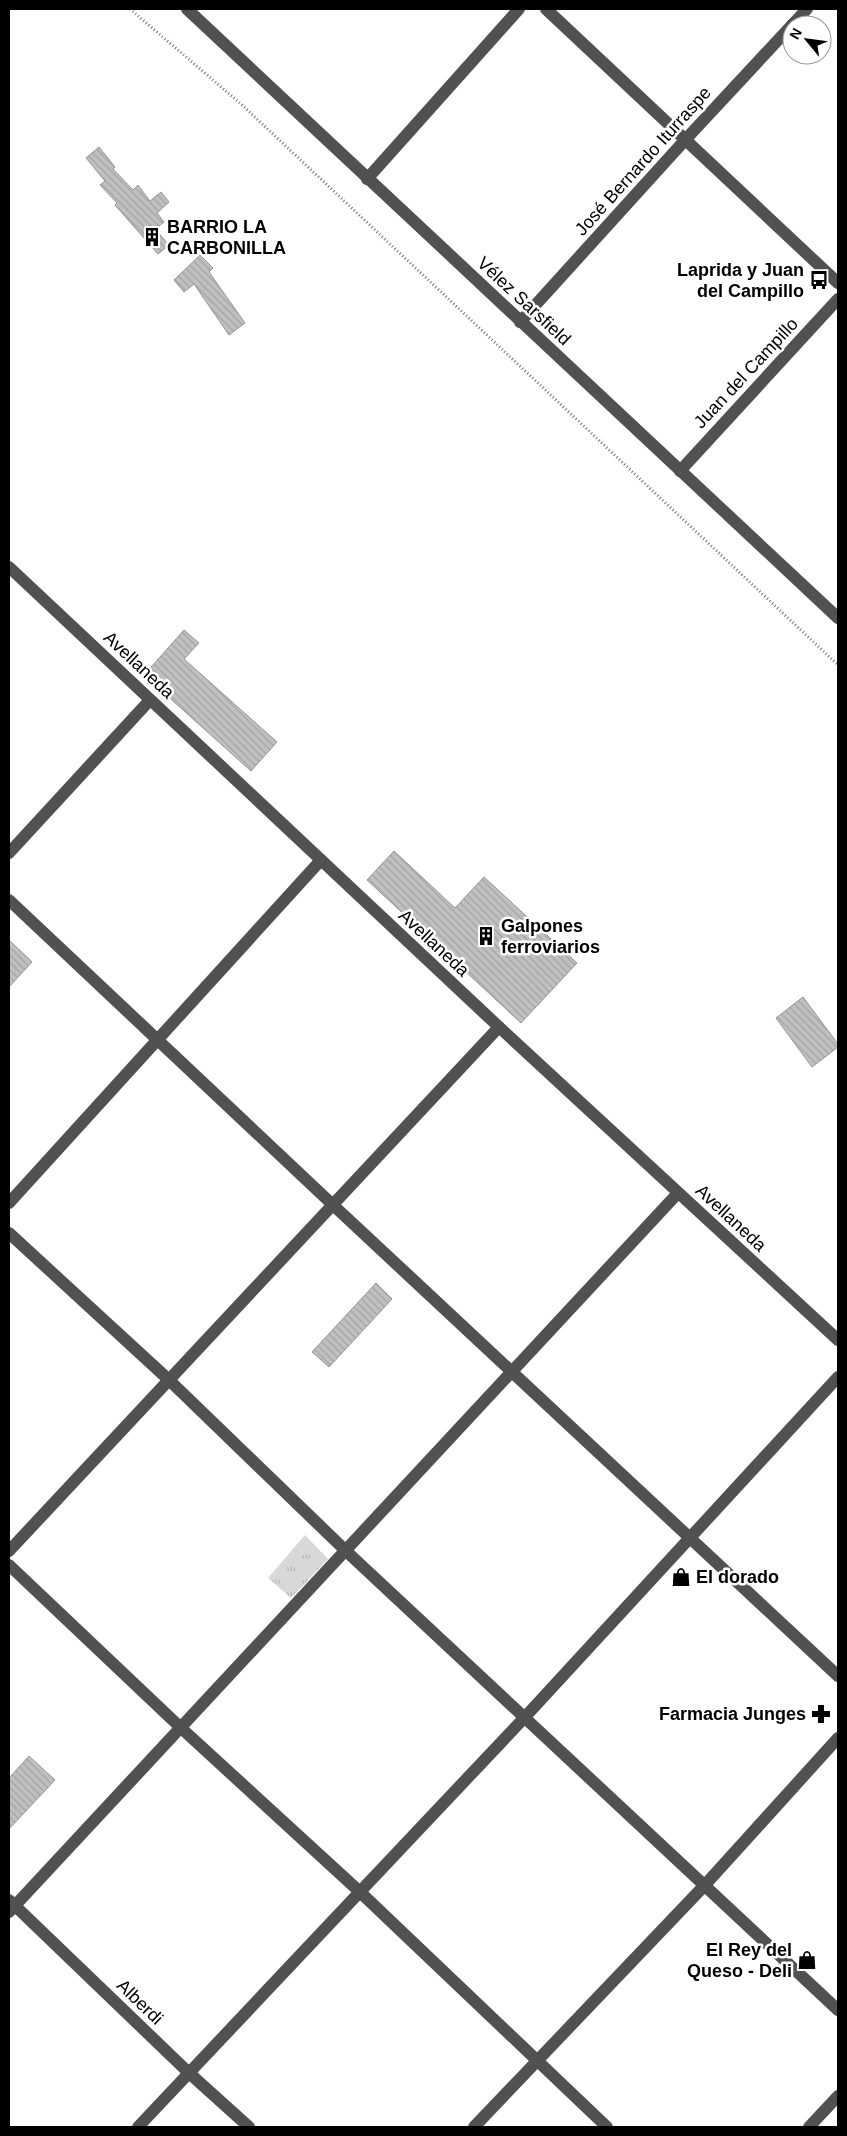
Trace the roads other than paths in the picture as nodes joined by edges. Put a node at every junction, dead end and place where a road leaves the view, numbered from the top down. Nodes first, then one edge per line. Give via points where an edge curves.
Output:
1 (186, 9) edge
2 (520, 9) edge
3 (546, 9) edge
4 (782, 36) edge
5 (686, 139) junction
6 (367, 179) junction
7 (838, 283) edge
8 (838, 299) edge
9 (520, 322) junction
10 (680, 471) junction
11 (9, 567) edge
12 (838, 618) edge
13 (150, 700) junction
14 (9, 854) edge
15 (321, 860) junction
16 (9, 900) edge
17 (499, 1027) junction
18 (156, 1039) junction
19 (678, 1193) junction
20 (9, 1203) edge
21 (333, 1205) junction
22 (9, 1233) edge
23 (838, 1340) edge
24 (512, 1371) junction
25 (838, 1377) edge
26 (169, 1380) junction
27 (690, 1539) junction
28 (9, 1551) edge
29 (346, 1551) junction
30 (9, 1565) edge
31 (838, 1676) edge
32 (525, 1717) junction
33 (180, 1727) junction
34 (838, 1738) edge
35 (704, 1886) junction
36 (360, 1892) junction
37 (11, 1906) edge
38 (838, 2010) edge
39 (536, 2061) junction
40 (188, 2072) junction
41 (838, 2096) edge
42 (138, 2127) edge
43 (248, 2127) edge
44 (474, 2127) edge
45 (607, 2127) edge
46 (809, 2127) edge

1 - 6 street, Vélez Sarsfield
2 - 6 street
3 - 5 street
4 - 5 street, José Bernardo Iturraspe
5 - 7 street
5 - 9 street, José Bernardo Iturraspe
6 - 9 street, Vélez Sarsfield
8 - 10 street, Juan del Campillo
9 - 10 street, Vélez Sarsfield
10 - 12 street, Vélez Sarsfield
11 - 13 street, Avellaneda
13 - 14 street
13 - 15 street, Avellaneda
15 - 17 street, Avellaneda
15 - 18 street
16 - 18 street
17 - 19 street, Avellaneda
17 - 21 street
18 - 20 street
18 - 21 street
19 - 23 street, Avellaneda
19 - 24 street
21 - 24 street
21 - 26 street
22 - 26 street
24 - 27 street
24 - 29 street
25 - 27 street
26 - 28 street
26 - 29 street
27 - 31 street
27 - 32 street
29 - 32 street
29 - 33 street
30 - 33 street
32 - 35 street
32 - 36 street
33 - 36 street
33 - 37 street
34 - 35 street
35 - 38 street
35 - 39 street
36 - 39 street
36 - 40 street
37 - 40 street, Alberdi
39 - 44 street
39 - 45 street
40 - 42 street
40 - 43 street, Alberdi
41 - 46 street

